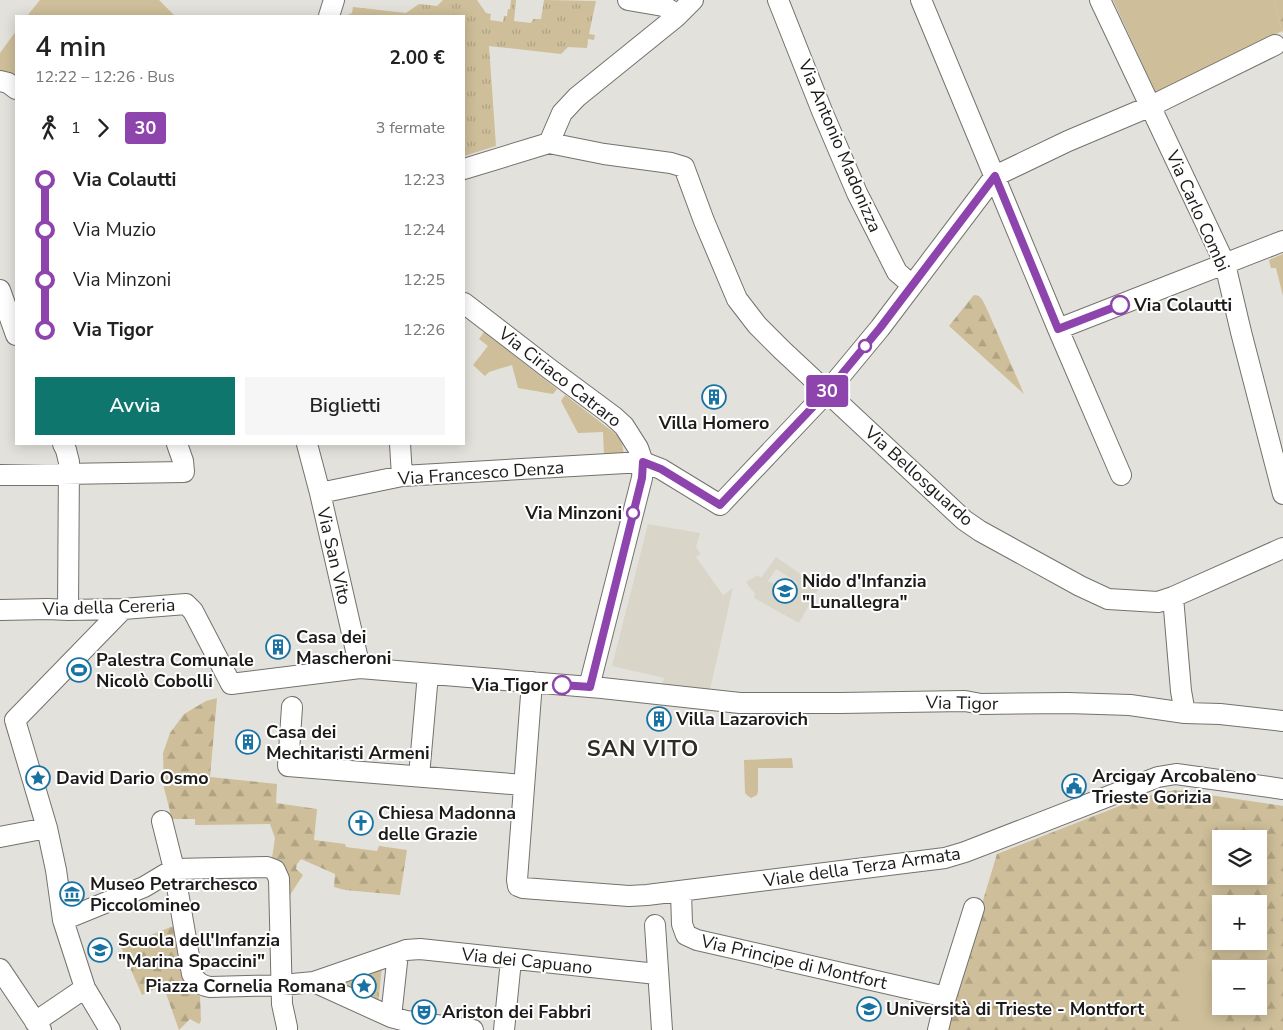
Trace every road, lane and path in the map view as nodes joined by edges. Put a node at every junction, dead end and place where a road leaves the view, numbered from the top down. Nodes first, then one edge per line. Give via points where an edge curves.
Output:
1 (334, 0) edge
2 (628, 0) edge
3 (693, 0) edge
4 (778, 0) edge
5 (921, 0) edge
6 (1100, 0) edge
7 (329, 15) edge
8 (676, 17) junction
9 (1275, 45) dead end
10 (0, 80) edge
11 (15, 88) edge
12 (1151, 106) junction
13 (549, 144) junction
14 (465, 169) edge
15 (995, 176) junction
16 (1283, 241) edge
17 (1225, 264) junction
18 (912, 285) junction
19 (0, 290) edge
20 (465, 304) edge
21 (1058, 329) junction
22 (15, 332) edge
23 (827, 392) junction
24 (64, 445) edge
25 (177, 445) edge
26 (307, 445) edge
27 (400, 445) edge
28 (643, 462) junction
29 (69, 474) junction
30 (0, 475) edge
31 (1121, 475) dead end
32 (402, 476) junction
33 (320, 493) junction
34 (1283, 494) edge
35 (1283, 548) edge
36 (1173, 597) junction
37 (0, 610) edge
38 (68, 610) junction
39 (123, 610) junction
40 (360, 668) junction
41 (428, 674) junction
42 (532, 682) junction
43 (231, 684) joint
44 (590, 687) junction
45 (292, 707) dead end
46 (1185, 713) junction
47 (8, 719) edge
48 (1283, 721) edge
49 (419, 776) junction
50 (524, 785) junction
51 (1283, 789) edge
52 (162, 821) dead end
53 (47, 828) junction
54 (0, 837) edge
55 (174, 869) junction
56 (681, 892) junction
57 (974, 908) dead end
58 (63, 920) junction
59 (655, 925) dead end
60 (398, 953) junction
61 (511, 960) junction
62 (0, 969) edge
63 (657, 974) junction
64 (314, 982) junction
65 (282, 985) junction
66 (85, 988) junction
67 (946, 998) junction
68 (390, 1017) junction
69 (38, 1026) edge
70 (110, 1030) edge
71 (287, 1030) edge
72 (474, 1030) edge
73 (504, 1030) edge
74 (662, 1030) edge
75 (938, 1030) edge

1 - 7 street
2 - 8 street via 664,6
3 - 8 street
4 - 18 street, Via Antonio Madonizza via 857,193 897,272
5 - 15 street
6 - 12 street, Via Carlo Combi
8 - 13 street via 562,113
9 - 12 street
10 - 11 street
12 - 15 street
12 - 17 street, Via Carlo Combi
13 - 14 street
13 - 23 street, Via Bellosguardo via 684,167 737,299 759,328
15 - 18 street
15 - 21 street
16 - 17 street
17 - 21 street
17 - 34 street, Via Carlo Combi
18 - 23 street
19 - 22 street
20 - 28 street, Via Ciriaco Catraro via 613,416 624,426
21 - 31 street
23 - 28 street via 720,505 661,469
23 - 36 street, Via Bellosguardo via 964,520 980,530 1108,599 1158,602
24 - 29 street
25 - 29 street via 184,472
26 - 33 street, Via San Vito
27 - 32 street
28 - 32 street, Via Francesco Denza
28 - 44 street via 642,478
29 - 30 street
29 - 38 street
32 - 33 street, Via Francesco Denza
33 - 40 street, Via San Vito
35 - 36 street, Via Bellosguardo
36 - 46 street
37 - 38 street, Via della Cereria
38 - 39 street, Via della Cereria
39 - 43 street, Via della Cereria via 189,606
39 - 47 street
40 - 41 street, Via Tigor
40 - 43 street, Via Tigor
41 - 42 street, Via Tigor
41 - 49 street
42 - 44 street, Via Tigor
42 - 50 street
44 - 46 street, Via Tigor via 740,703 1068,703 1130,705
45 - 49 street via 288,766
46 - 48 street, Via Tigor
47 - 53 street
49 - 50 street
50 - 56 street, Viale della Terza Armata via 518,886 629,896
51 - 56 street, Viale della Terza Armata via 1176,774 1158,777 945,858
52 - 55 street
53 - 54 street
53 - 58 street
55 - 58 street via 144,887
55 - 65 street via 192,974 198,983 202,986
55 - 65 street via 267,866 275,870 279,879
56 - 67 street, Via Principe di Montfort via 682,924 686,935 697,940
57 - 67 street
58 - 66 street
59 - 63 street
60 - 61 street, Via dei Capuano via 415,949
60 - 64 street
60 - 68 street
61 - 63 street, Via dei Capuano
61 - 73 street
62 - 69 street
63 - 74 street
64 - 65 street
64 - 68 street
65 - 71 street
66 - 69 street
66 - 70 street
67 - 75 street
68 - 72 street

